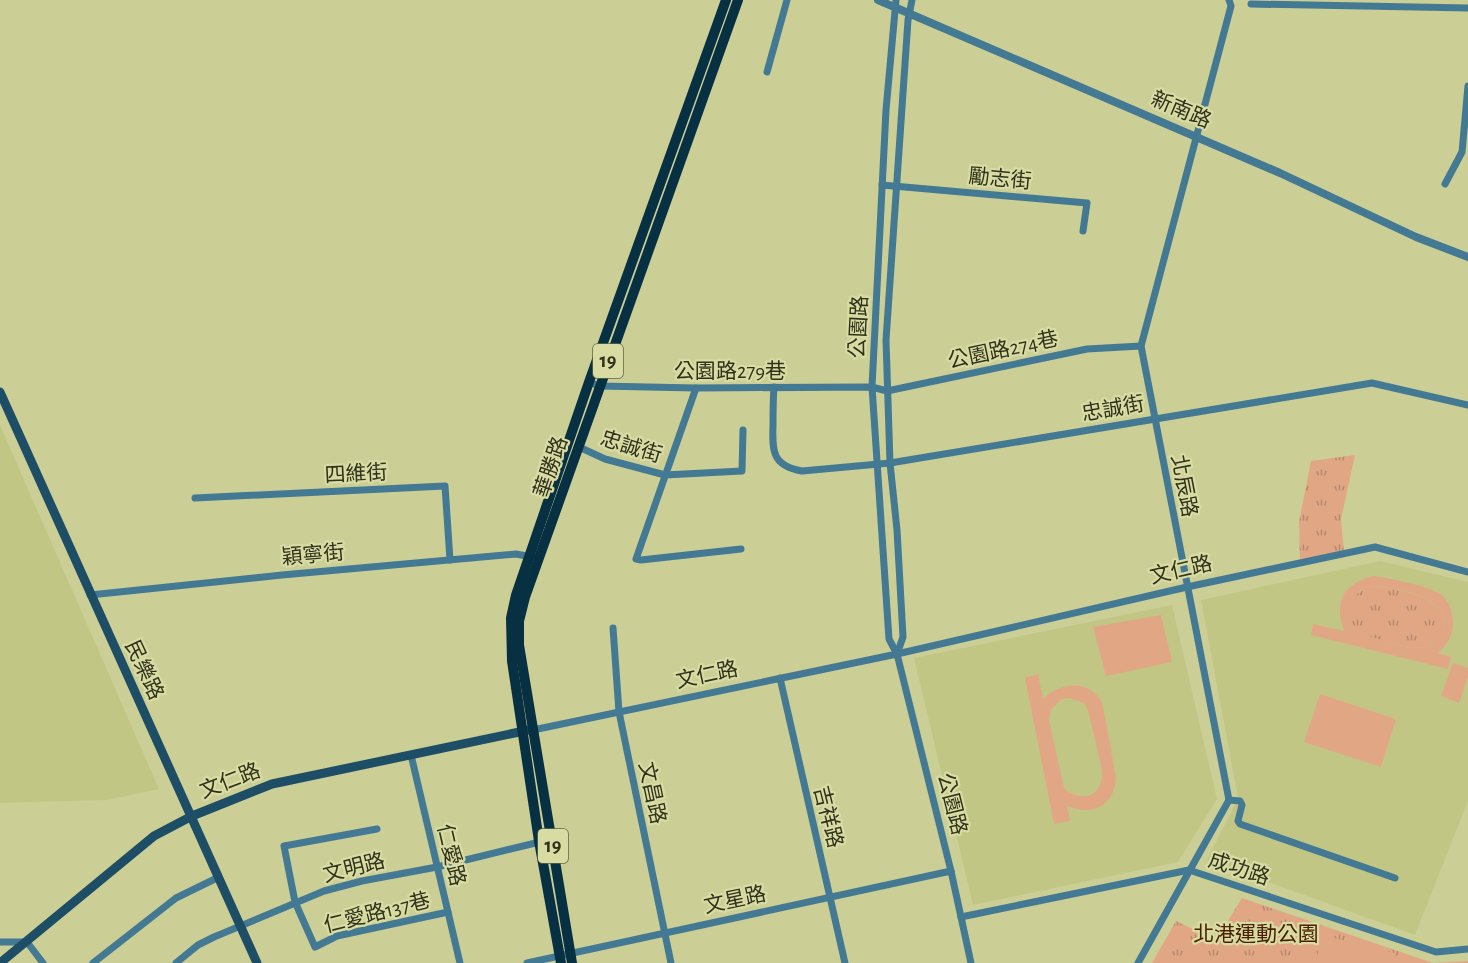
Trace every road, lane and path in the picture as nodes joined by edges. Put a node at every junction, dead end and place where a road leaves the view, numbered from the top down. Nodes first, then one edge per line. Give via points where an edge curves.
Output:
1 (726, 0) edge
2 (738, 0) edge
3 (787, 0) edge
4 (878, 0) edge
5 (912, 0) edge
6 (1229, 0) edge
7 (1324, 2) edge
8 (895, 3) edge
9 (1251, 4) dead end
10 (1468, 9) edge
11 (909, 13) junction
12 (767, 72) dead end
13 (1468, 86) edge
14 (1197, 137) junction
15 (1445, 184) dead end
16 (882, 185) junction
17 (897, 186) junction
18 (1083, 231) dead end
19 (1468, 257) edge
20 (1141, 346) junction
21 (594, 384) junction
22 (774, 387) junction
23 (872, 387) junction
24 (696, 388) junction
25 (887, 391) junction
26 (0, 392) edge
27 (1468, 405) edge
28 (1154, 419) junction
29 (742, 430) dead end
30 (579, 447) junction
31 (890, 462) junction
32 (877, 464) junction
33 (664, 475) junction
34 (195, 498) dead end
35 (741, 549) dead end
36 (535, 558) junction
37 (450, 560) junction
38 (1468, 572) edge
39 (1187, 587) junction
40 (90, 595) junction
41 (613, 628) dead end
42 (897, 654) junction
43 (780, 678) junction
44 (619, 712) junction
45 (528, 730) junction
46 (411, 755) junction
47 (1229, 800) junction
48 (192, 816) junction
49 (377, 829) dead end
50 (552, 839) junction
51 (539, 841) junction
52 (437, 867) junction
53 (1189, 870) junction
54 (951, 871) junction
55 (219, 877) junction
56 (1395, 878) dead end
57 (830, 896) junction
58 (295, 902) junction
59 (448, 912) junction
60 (961, 918) junction
61 (240, 925) junction
62 (664, 933) junction
63 (0, 942) edge
64 (27, 942) junction
65 (1468, 949) edge
66 (566, 959) edge
67 (0, 963) edge
68 (43, 963) edge
69 (93, 963) edge
70 (176, 963) edge
71 (257, 963) edge
72 (460, 963) edge
73 (527, 963) edge
74 (671, 963) edge
75 (845, 963) edge
76 (971, 963) edge
77 (1138, 963) edge

1 - 21 main road, 華勝路 / 19
2 - 21 main road, 華勝路 / 19
3 - 12 street
4 - 8 street, 新南路
5 - 11 street, 公園路
6 - 14 street, 北辰路 via 1231,6
7 - 9 street
7 - 10 street
8 - 11 street, 新南路
8 - 16 street, 公園路
11 - 14 street, 新南路
11 - 17 street, 公園路
13 - 15 street via 1462,152
14 - 19 street, 新南路
14 - 20 street, 北辰路
16 - 17 street, 勵志街
16 - 23 street, 公園路
17 - 18 street, 勵志街 via 1087,203
17 - 25 street, 公園路 via 886,340
20 - 25 street, 公園路274巷 via 1087,349
20 - 28 street, 北辰路
21 - 24 street, 公園路279巷
21 - 30 main road, 華勝路 / 19
21 - 36 main road, 華勝路 / 19
22 - 23 street, 公園路279巷
22 - 24 street, 公園路279巷
22 - 32 street, 忠誠街 via 772,449 789,469
23 - 25 street, 公園路274巷
23 - 32 street, 公園路
24 - 33 street
25 - 31 street, 公園路
26 - 40 main road, 民樂路
27 - 28 street, 忠誠街 via 1372,383
28 - 31 street, 忠誠街
28 - 39 street, 北辰路
29 - 33 street, 忠誠街 via 742,471
30 - 33 street, 忠誠街 via 605,459
30 - 36 main road, 華勝路 / 19
31 - 32 street, 忠誠街
31 - 42 street, 公園路 via 903,637
32 - 42 street, 公園路 via 889,639
33 - 35 street via 636,559
34 - 37 street, 四維街 via 444,486
36 - 37 street, 穎寧街 via 516,554
36 - 45 main road, 華勝路 / 19 via 519,621
37 - 40 street, 穎寧街
38 - 39 street, 文仁路 via 1375,547
39 - 42 street, 文仁路
39 - 47 street, 北辰路
40 - 48 main road, 民樂路
41 - 44 street, 文昌路
42 - 43 street, 文仁路
42 - 54 street, 公園路
43 - 44 street, 文仁路
43 - 57 street, 吉祥路
44 - 45 street, 文仁路
44 - 62 street, 文昌路
45 - 46 main road, 文仁路
45 - 50 main road, 華勝路 / 19
45 - 51 main road, 華勝路 / 19
46 - 48 main road, 文仁路 via 272,784
46 - 52 street, 仁愛路
47 - 53 street
47 - 56 street, 北辰路 via 1240,801 1242,805 1240,824
48 - 55 main road, 民樂路
48 - 64 main road, 文仁路 via 154,836
49 - 58 street via 284,846
50 - 51 street, 文明路
50 - 66 main road, 華勝路 / 19
51 - 52 street, 文明路
51 - 66 main road, 華勝路 / 19
52 - 58 street, 文明路 via 362,881
52 - 59 street, 仁愛路
53 - 60 street, 成功路
53 - 65 street, 成功路 via 1436,952
53 - 77 street
54 - 57 street, 文星路
54 - 60 street, 公園路
55 - 61 main road, 民樂路
55 - 69 street via 176,898
57 - 62 street, 文星路
57 - 75 street, 吉祥路
58 - 59 street, 仁愛路137巷 via 315,947 337,936
58 - 61 street, 文明路
59 - 72 street, 仁愛路
60 - 76 street, 公園路
61 - 70 street, 文明路 via 198,945
61 - 71 main road, 民樂路
62 - 66 street, 文星路
62 - 74 street, 文昌路
63 - 64 street
64 - 67 main road, 文仁路
64 - 68 street
66 - 73 street, 文星路

